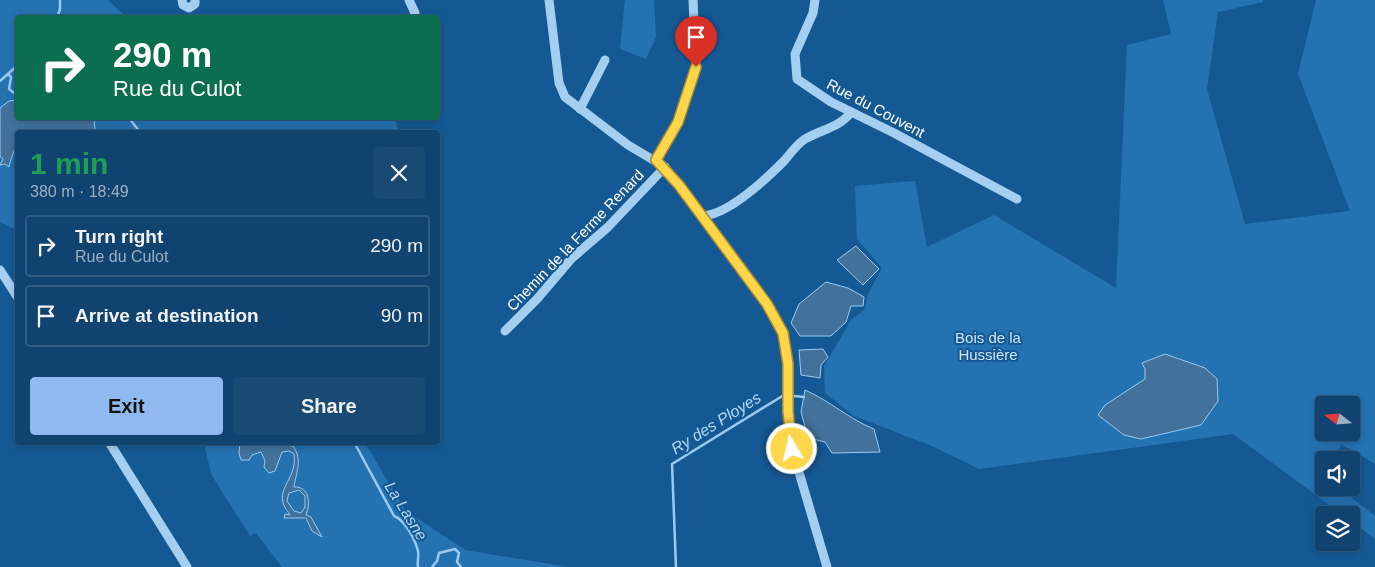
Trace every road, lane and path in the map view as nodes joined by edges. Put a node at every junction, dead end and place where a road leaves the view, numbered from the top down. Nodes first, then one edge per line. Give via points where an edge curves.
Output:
1 (182, 0) edge
2 (195, 0) edge
3 (409, 0) edge
4 (548, 0) edge
5 (693, 0) edge
6 (815, 0) edge
7 (414, 15) edge
8 (605, 60) dead end
9 (580, 109) junction
10 (852, 112) junction
11 (656, 160) junction
12 (665, 167) junction
13 (1017, 199) dead end
14 (702, 216) junction
15 (0, 270) edge
16 (15, 293) edge
17 (505, 331) dead end
18 (111, 445) edge
19 (187, 567) edge
20 (827, 567) edge

1 - 2 street via 183,5 189,8
3 - 7 street
4 - 9 street via 559,83 565,96
5 - 11 street via 696,67 678,122
6 - 10 street, Rue du Couvent via 811,20 794,54 797,80
8 - 9 street
9 - 11 street
10 - 13 street, Rue du Couvent
10 - 14 street via 835,125 805,139 769,175 722,212
11 - 12 street
12 - 14 street
12 - 17 street, Chemin de la Ferme Renard via 608,227 571,259
14 - 20 street via 767,304 783,333 793,452
15 - 16 street
18 - 19 street

